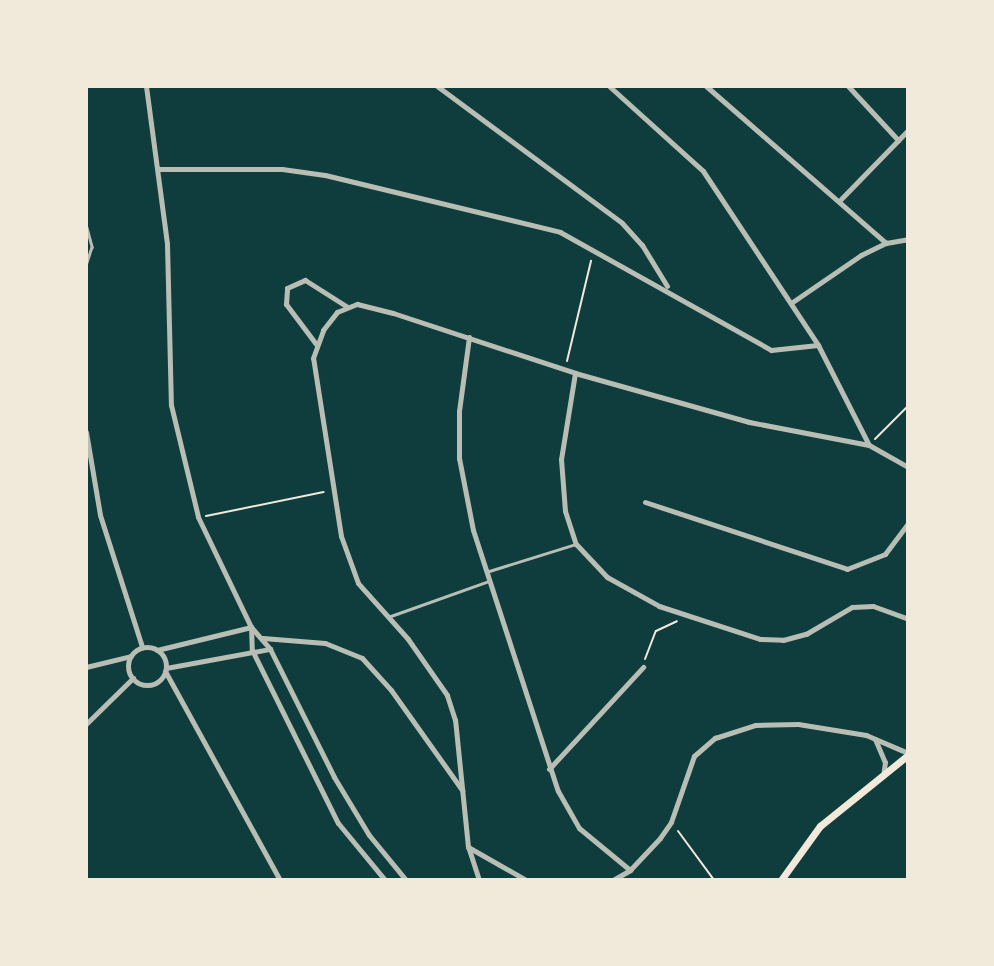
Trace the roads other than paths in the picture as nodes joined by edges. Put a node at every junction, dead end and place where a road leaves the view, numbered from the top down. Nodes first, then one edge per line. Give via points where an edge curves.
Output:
1 (146, 86) edge
2 (437, 86) edge
3 (609, 86) edge
4 (706, 86) edge
5 (848, 86) edge
6 (908, 130) edge
7 (898, 140) junction
8 (159, 169) junction
9 (841, 199) junction
10 (86, 224) edge
11 (908, 239) edge
12 (886, 243) junction
13 (86, 266) edge
14 (668, 288) junction
15 (791, 303) junction
16 (346, 306) junction
17 (468, 337) junction
18 (316, 344) junction
19 (818, 345) junction
20 (575, 373) junction
21 (86, 435) edge
22 (869, 445) junction
23 (91, 457) junction
24 (86, 466) edge
25 (908, 467) edge
26 (645, 502) dead end
27 (908, 523) edge
28 (576, 544) junction
29 (486, 572) junction
30 (489, 581) junction
31 (388, 617) junction
32 (908, 619) edge
33 (251, 627) junction
34 (263, 638) junction
35 (142, 647) junction
36 (270, 649) junction
37 (157, 650) junction
38 (252, 650) junction
39 (131, 656) junction
40 (86, 667) edge
41 (643, 667) road end
42 (166, 670) junction
43 (133, 678) junction
44 (86, 724) edge
45 (875, 739) junction
46 (908, 754) edge
47 (549, 769) junction
48 (882, 779) junction
49 (464, 792) junction
50 (468, 847) junction
51 (630, 870) junction
52 (280, 880) edge
53 (385, 880) edge
54 (406, 880) edge
55 (479, 880) edge
56 (526, 880) edge
57 (613, 880) edge
58 (781, 880) edge

1 - 8 street
2 - 14 street via 622,223 642,245
3 - 15 street via 704,170
4 - 9 street
5 - 7 street
6 - 7 street
7 - 9 street
8 - 14 street via 282,169 325,175 560,232
8 - 33 street via 167,244 171,405 198,517
9 - 12 street
10 - 13 lane via 92,247
11 - 12 street
12 - 15 street
14 - 19 street via 708,317 771,350
15 - 19 street
16 - 17 street via 393,313
16 - 18 street
16 - 18 street via 305,280 287,288 286,304
17 - 20 street
17 - 29 street via 459,458
18 - 31 street via 314,377 330,491 348,565
19 - 22 street
20 - 22 street via 749,422
20 - 28 street via 561,459 565,511
21 - 23 street
22 - 25 street
23 - 24 street
23 - 35 street via 112,560
26 - 27 street via 847,569 885,554
28 - 29 lane
28 - 32 street via 590,562 630,593 760,639 806,634 852,607 873,606
29 - 30 street
30 - 31 lane
30 - 47 street
31 - 49 street via 447,695 455,719
33 - 34 street
33 - 37 street
33 - 38 street
34 - 36 street
34 - 49 street via 325,643 362,658 391,690
35 - 37 street
35 - 39 street
36 - 38 street
36 - 54 street via 341,789 369,835
37 - 42 street
38 - 42 street
38 - 53 street via 338,823
39 - 40 street
39 - 43 street via 128,667
41 - 47 street
42 - 43 street via 149,685
42 - 52 street
43 - 44 street
45 - 46 street
45 - 48 street via 885,762
45 - 51 street via 844,729 798,724 755,725 715,738 694,757 671,822
46 - 48 main road
47 - 51 street via 579,828
48 - 58 main road via 820,826
49 - 50 street
50 - 55 street
50 - 56 street
51 - 57 street

